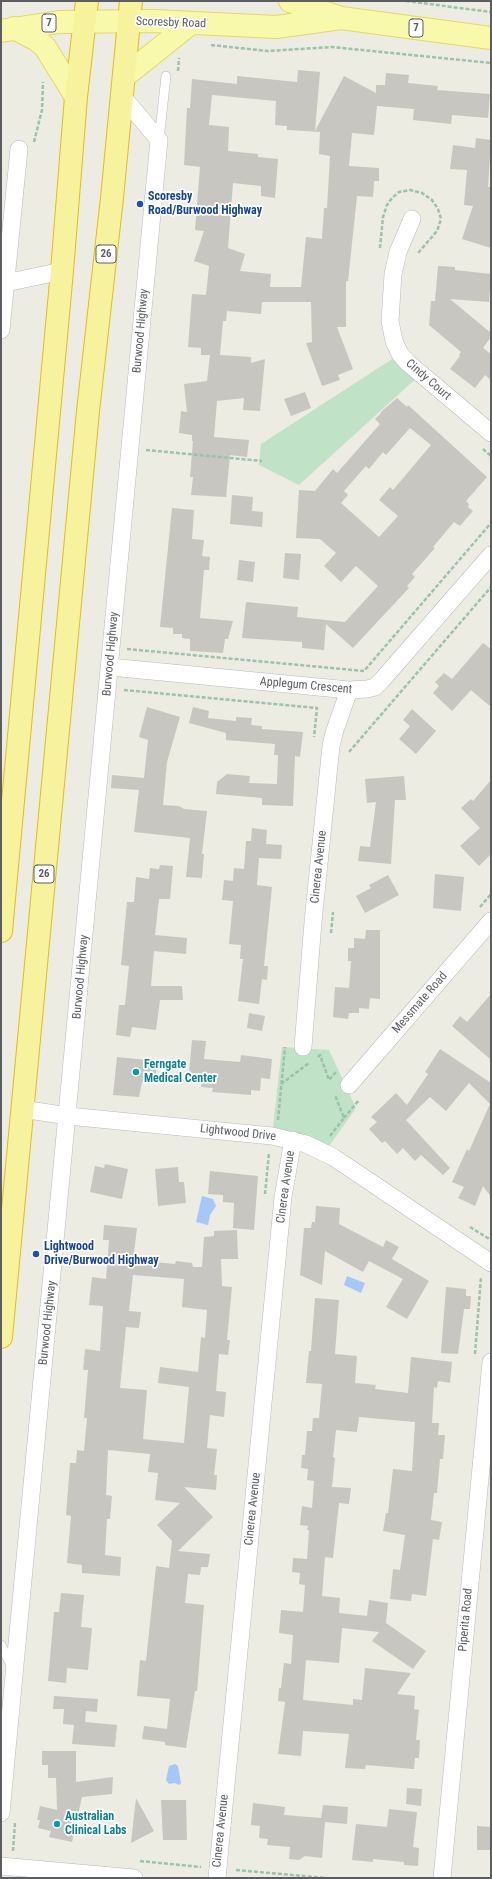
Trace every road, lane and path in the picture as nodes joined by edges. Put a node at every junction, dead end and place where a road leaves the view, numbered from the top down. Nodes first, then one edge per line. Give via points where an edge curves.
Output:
1 (290, 1) edge
2 (406, 1) edge
3 (86, 11) edge
4 (130, 11) edge
5 (491, 12) edge
6 (341, 18) junction
7 (190, 24) junction
8 (7, 30) edge
9 (491, 38) edge
10 (204, 44) dead end
11 (180, 52) dead end
12 (179, 60) dead end
13 (491, 63) edge
14 (42, 76) dead end
15 (166, 76) dead end
16 (123, 86) junction
17 (76, 97) junction
18 (160, 140) junction
19 (25, 148) joint
20 (412, 219) dead end
21 (379, 256) dead end
22 (415, 258) dead end
23 (62, 271) junction
24 (3, 283) edge
25 (1, 330) edge
26 (491, 433) edge
27 (479, 446) dead end
28 (144, 450) dead end
29 (491, 456) edge
30 (262, 461) dead end
31 (491, 523) edge
32 (491, 555) edge
33 (491, 587) edge
34 (126, 649) dead end
35 (110, 668) junction
36 (122, 690) dead end
37 (349, 690) junction
38 (317, 708) dead end
39 (348, 752) dead end
40 (491, 894) edge
41 (475, 912) dead end
42 (491, 921) edge
43 (1, 931) edge
44 (303, 1047) dead end
45 (339, 1068) dead end
46 (329, 1080) junction
47 (281, 1084) dead end
48 (349, 1085) dead end
49 (331, 1086) dead end
50 (334, 1093) dead end
51 (22, 1109) junction
52 (68, 1116) junction
53 (330, 1136) dead end
54 (293, 1140) junction
55 (491, 1263) edge
56 (1, 1337) edge
57 (491, 1362) edge
58 (1, 1645) edge
59 (14, 1670) junction
60 (1, 1813) edge
61 (1, 1866) edge
62 (236, 1870) dead end
63 (134, 1878) edge
64 (216, 1878) edge
65 (326, 1878) edge
66 (442, 1878) edge

1 - 6 main road, Scoresby Road / 7
2 - 5 path
3 - 4 main road, Scoresby Road / 7
3 - 8 main road, Scoresby Road / 7 via 59,22
3 - 17 highway
4 - 7 main road, Scoresby Road / 7
4 - 16 highway, 26
6 - 7 main road, Scoresby Road / 7 via 276,27
6 - 9 main road, Scoresby Road / 7
7 - 16 main road
8 - 17 main road via 37,40 45,47
10 - 13 path via 268,51 332,47
11 - 12 path
14 - 19 path via 42,110 36,136
15 - 18 lane, Burwood Highway
16 - 18 street
16 - 51 highway, 26 via 87,419
17 - 23 highway
18 - 35 street, Burwood Highway
19 - 24 street
20 - 26 street, Cindy Court via 397,255 394,274 390,321 394,341 408,363
21 - 22 path via 383,217 387,205 399,192 410,190 422,193 432,200 441,219 437,231 422,246
23 - 24 street
23 - 43 highway
24 - 25 street
27 - 29 path
28 - 30 path
31 - 34 path via 364,671
32 - 37 street, Applegum Crescent via 375,687
33 - 39 path
35 - 37 street, Applegum Crescent
35 - 52 street, Burwood Highway
36 - 38 path
37 - 44 street, Cinerea Avenue via 331,746
40 - 41 path
42 - 48 street, Messmate Road
45 - 46 path
46 - 47 path via 320,1055
46 - 49 path
50 - 53 path via 344,1118
51 - 52 street, Lightwood Drive
51 - 56 highway, 26
52 - 54 street, Lightwood Drive via 265,1135
52 - 59 street, Burwood Highway
54 - 55 street, Lightwood Drive via 333,1157
54 - 64 street, Cinerea Avenue via 283,1197
57 - 66 street, Piperita Road
58 - 59 lane
59 - 60 street, Burwood Highway
61 - 63 street
62 - 65 path

